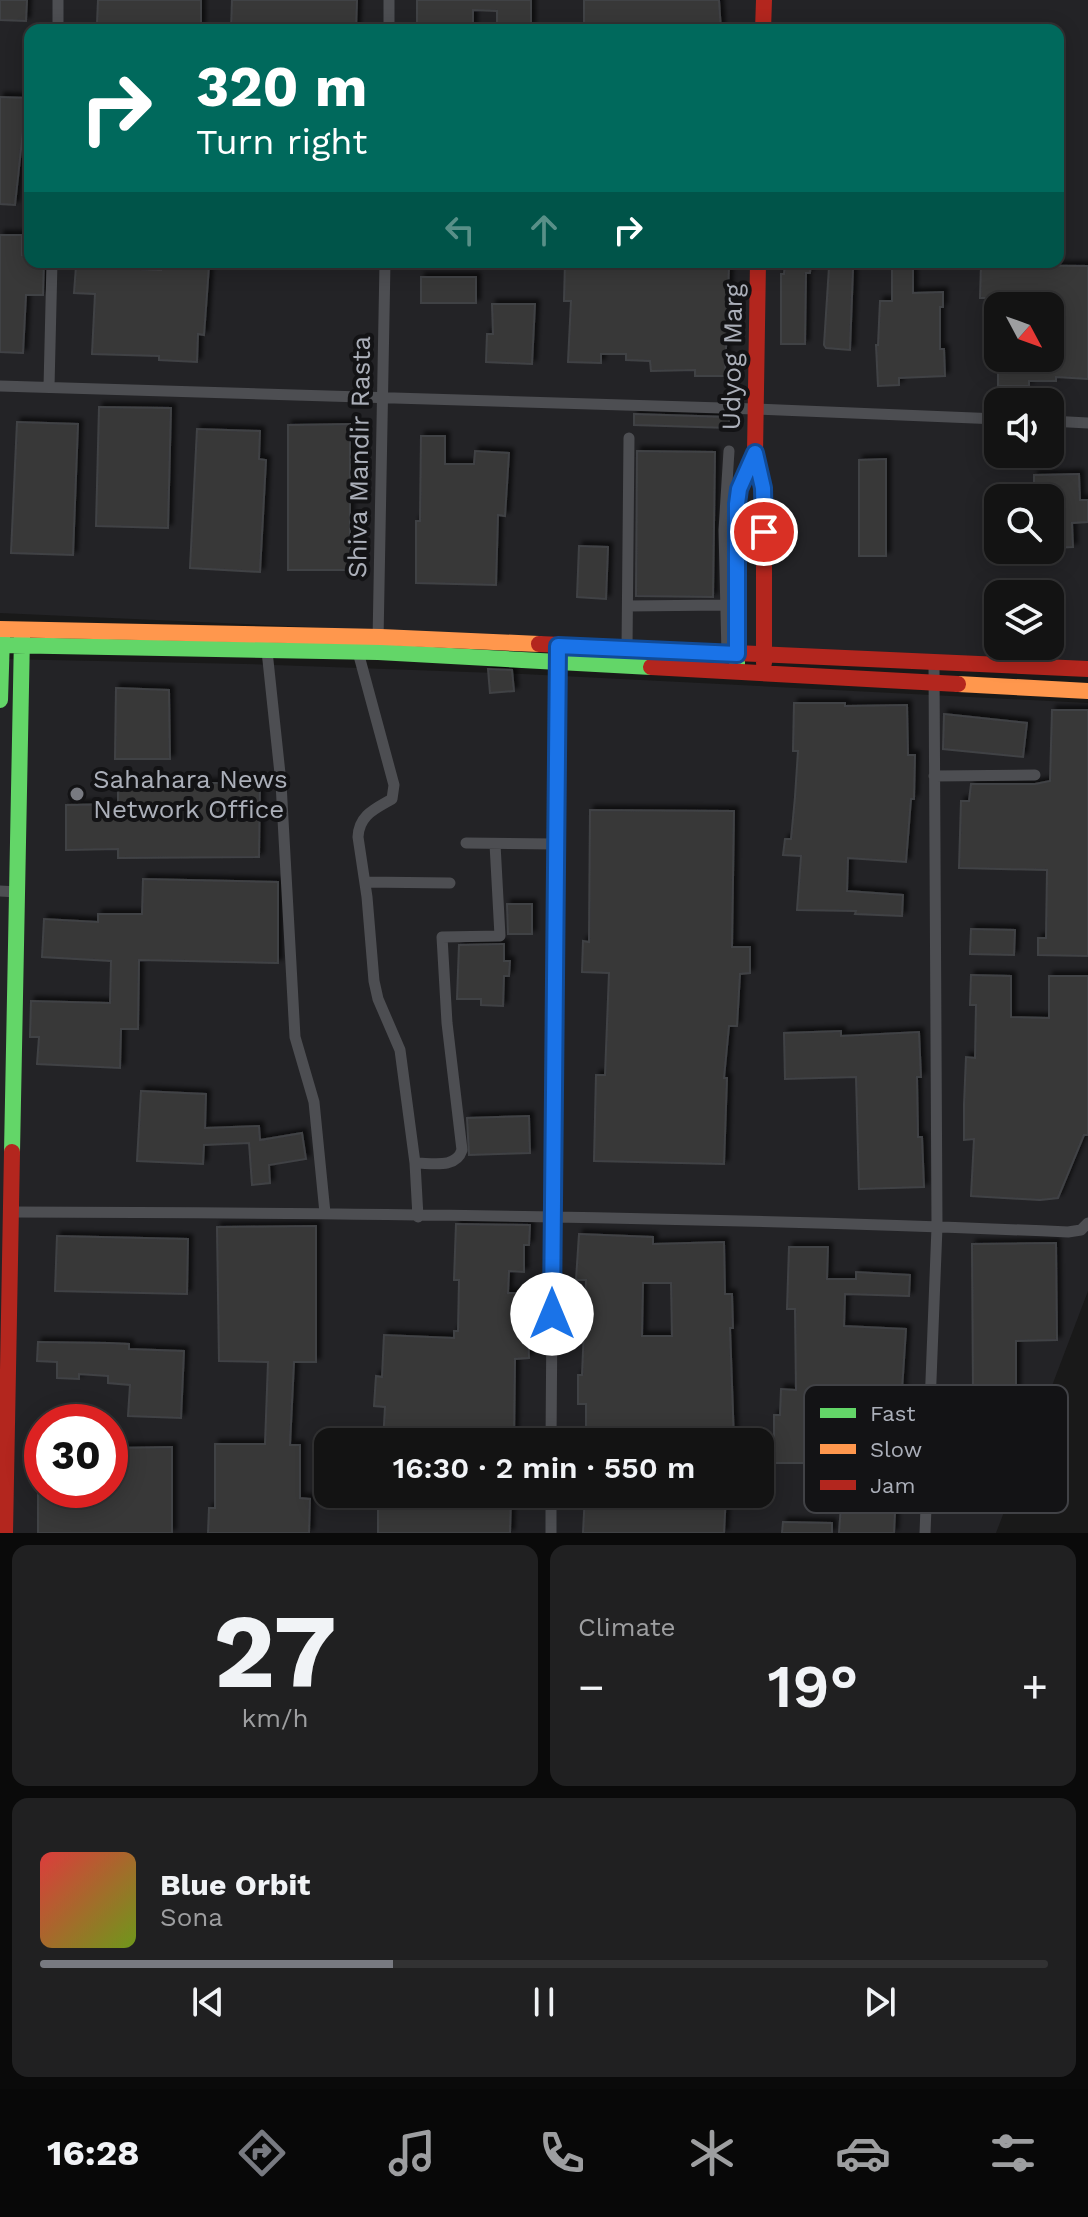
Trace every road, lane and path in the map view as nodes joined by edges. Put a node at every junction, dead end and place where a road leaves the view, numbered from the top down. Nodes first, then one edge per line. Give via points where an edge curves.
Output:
1 (58, 0) edge
2 (389, 0) edge
3 (764, 0) edge
4 (58, 24) edge
5 (389, 24) edge
6 (763, 24) edge
7 (52, 268) edge
8 (385, 268) edge
9 (758, 268) edge
10 (0, 386) edge
11 (49, 387) junction
12 (382, 397) junction
13 (755, 409) junction
14 (984, 418) edge
15 (1064, 422) edge
16 (1088, 423) edge
17 (629, 438) dead end
18 (729, 451) dead end
19 (755, 453) junction
20 (725, 605) junction
21 (628, 606) junction
22 (1, 637) edge
23 (22, 638) junction
24 (378, 645) junction
25 (627, 649) junction
26 (267, 651) junction
27 (358, 652) junction
28 (557, 654) junction
29 (732, 654) junction
30 (764, 654) junction
31 (934, 665) junction
32 (1088, 669) edge
33 (737, 673) junction
34 (763, 673) junction
35 (934, 683) junction
36 (1088, 691) edge
37 (0, 700) edge
38 (1035, 775) dead end
39 (934, 776) junction
40 (466, 843) dead end
41 (495, 844) junction
42 (555, 844) junction
43 (365, 882) junction
44 (450, 883) dead end
45 (0, 891) edge
46 (17, 892) junction
47 (415, 1163) junction
48 (11, 1212) junction
49 (325, 1213) junction
50 (418, 1217) junction
51 (553, 1218) junction
52 (937, 1227) junction
53 (1086, 1227) edge
54 (931, 1385) edge
55 (551, 1428) edge
56 (551, 1508) edge
57 (926, 1513) edge
58 (5, 1533) edge
59 (551, 1533) edge
60 (925, 1533) edge

1 - 4 street
2 - 5 street
3 - 6 main road
7 - 11 street
8 - 12 street, Shiva Mandir Rasta
9 - 13 main road, Udyog Marg
10 - 11 street
11 - 12 street
12 - 13 street
12 - 24 street, Shiva Mandir Rasta
13 - 14 street
13 - 19 main road, Udyog Marg
15 - 16 street
17 - 21 street
18 - 20 street
19 - 29 main road, Udyog Marg via 737,504
19 - 30 main road, Udyog Marg via 764,502
20 - 21 street
20 - 29 street
21 - 25 street
22 - 23 main road
22 - 37 main road
23 - 24 main road
23 - 26 main road
23 - 46 main road
24 - 27 main road
24 - 28 main road
25 - 28 main road
25 - 29 main road
26 - 27 main road
26 - 49 street via 281,783 295,1037 314,1102
27 - 43 street via 394,791 392,799 367,813 358,828
28 - 33 main road
28 - 42 street
29 - 30 main road
29 - 33 main road, Udyog Marg
30 - 31 main road
30 - 34 main road, Udyog Marg
31 - 32 main road
31 - 35 street
33 - 34 main road
34 - 35 main road
35 - 36 main road
35 - 39 street
38 - 39 street
39 - 52 street
40 - 41 street
41 - 42 street
41 - 47 street via 500,936 442,937 462,1150 454,1162
42 - 51 street
43 - 44 street
43 - 47 street via 374,981 400,1050
45 - 46 street
46 - 48 main road
47 - 50 street
48 - 49 street
48 - 58 main road
49 - 50 street
50 - 51 street
51 - 52 street
51 - 55 street
52 - 53 street via 1068,1232
52 - 54 street
56 - 59 street
57 - 60 street

